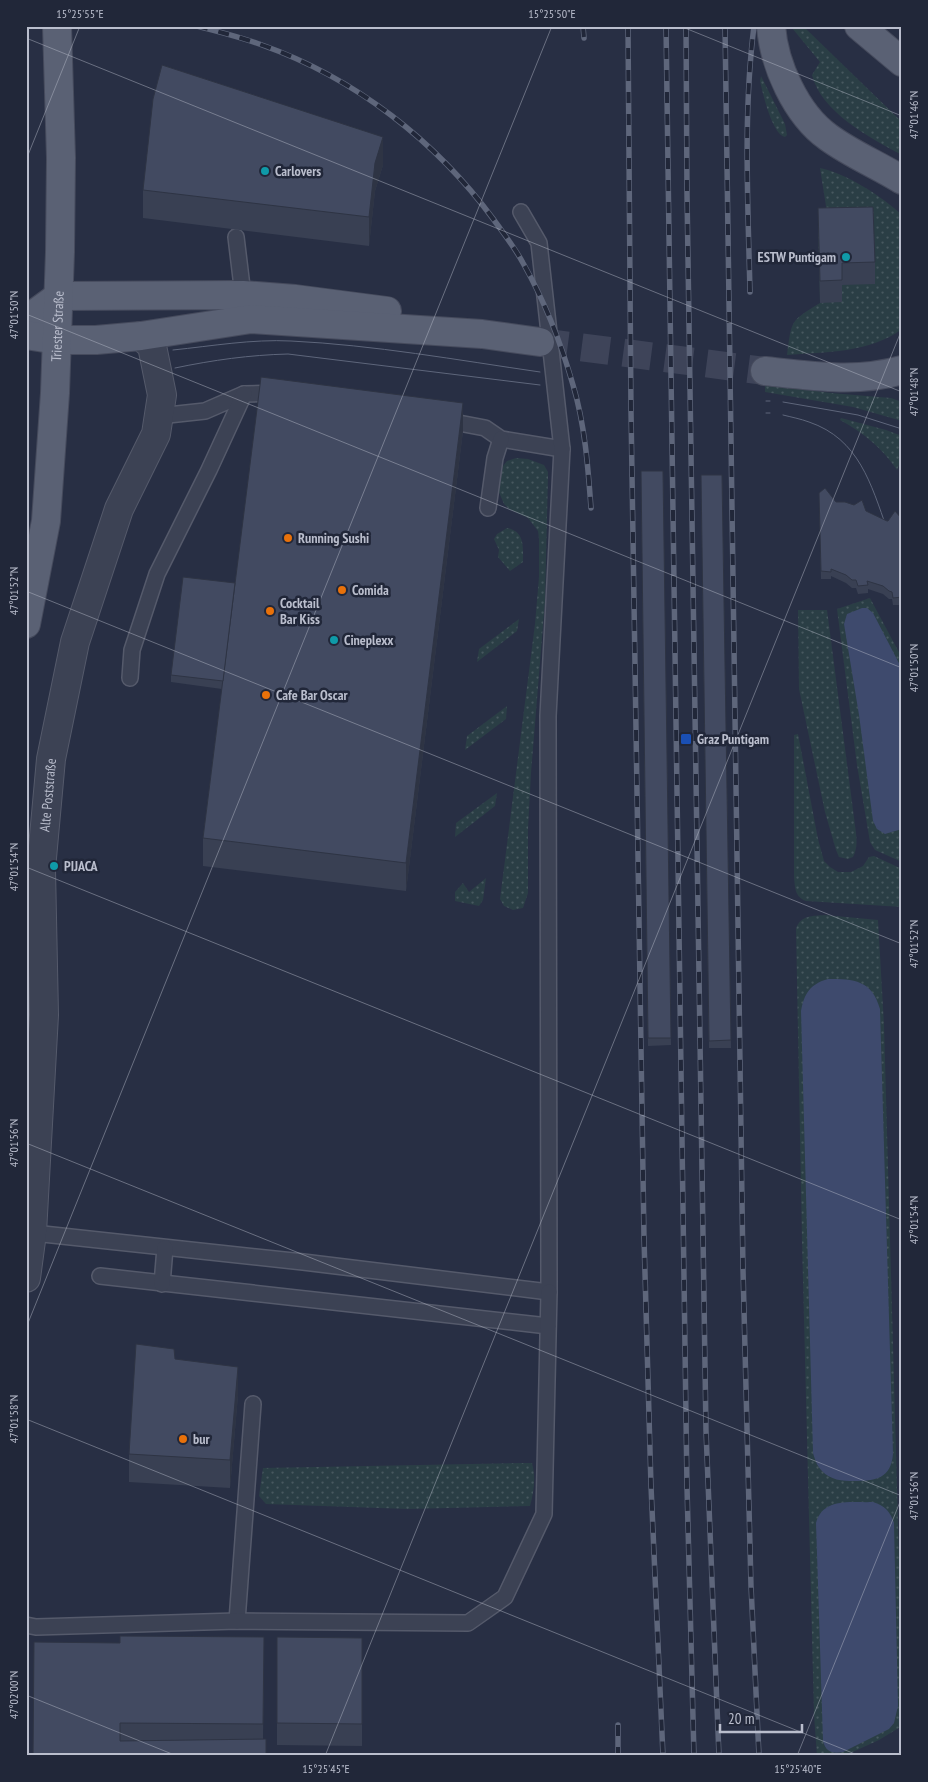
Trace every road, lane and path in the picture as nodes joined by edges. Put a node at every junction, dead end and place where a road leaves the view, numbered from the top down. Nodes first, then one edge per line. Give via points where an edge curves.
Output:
1 (56, 26) edge
2 (771, 26) edge
3 (858, 26) edge
4 (902, 62) edge
5 (902, 180) edge
6 (521, 212) dead end
7 (236, 238) dead end
8 (243, 295) junction
9 (59, 296) junction
10 (26, 320) edge
11 (482, 334) junction
12 (26, 335) edge
13 (141, 336) junction
14 (57, 340) junction
15 (540, 342) tunnel mouth
16 (902, 370) edge
17 (765, 371) tunnel mouth
18 (290, 393) edge
19 (244, 394) junction
20 (159, 416) junction
21 (428, 417) edge
22 (501, 439) junction
23 (562, 449) junction
24 (488, 508) dead end
25 (26, 624) edge
26 (130, 678) dead end
27 (29, 1233) edge
28 (165, 1248) junction
29 (100, 1276) dead end
30 (26, 1278) edge
31 (162, 1284) junction
32 (548, 1292) junction
33 (548, 1326) junction
34 (253, 1404) dead end
35 (236, 1621) junction
36 (26, 1625) edge

1 - 9 main road, Triester Straße via 61,158
2 - 5 main road via 781,71 814,125 828,137
3 - 4 main road
6 - 23 lane via 539,243
7 - 8 lane
8 - 9 main road
8 - 11 main road via 440,319
9 - 10 main road
9 - 14 main road, Triester Straße
11 - 13 main road via 251,319
11 - 15 main road
12 - 14 main road
13 - 14 main road
13 - 20 street, Alte Poststraße via 152,346 162,395
14 - 25 main road, Triester Straße via 46,521
16 - 17 main road via 885,375 840,378
18 - 19 lane
19 - 20 lane via 205,411
19 - 26 lane via 157,574 132,650
20 - 27 street, Alte Poststraße via 156,434 119,509 75,642 51,759 41,870 44,1015
21 - 22 lane via 484,428
22 - 23 lane
22 - 24 lane
23 - 32 lane via 548,716
27 - 28 lane
27 - 30 street, Alte Poststraße
28 - 31 lane
28 - 32 lane
29 - 31 lane
31 - 33 lane
32 - 33 lane
33 - 35 lane via 544,1514 505,1597 468,1623
34 - 35 lane
35 - 36 lane

